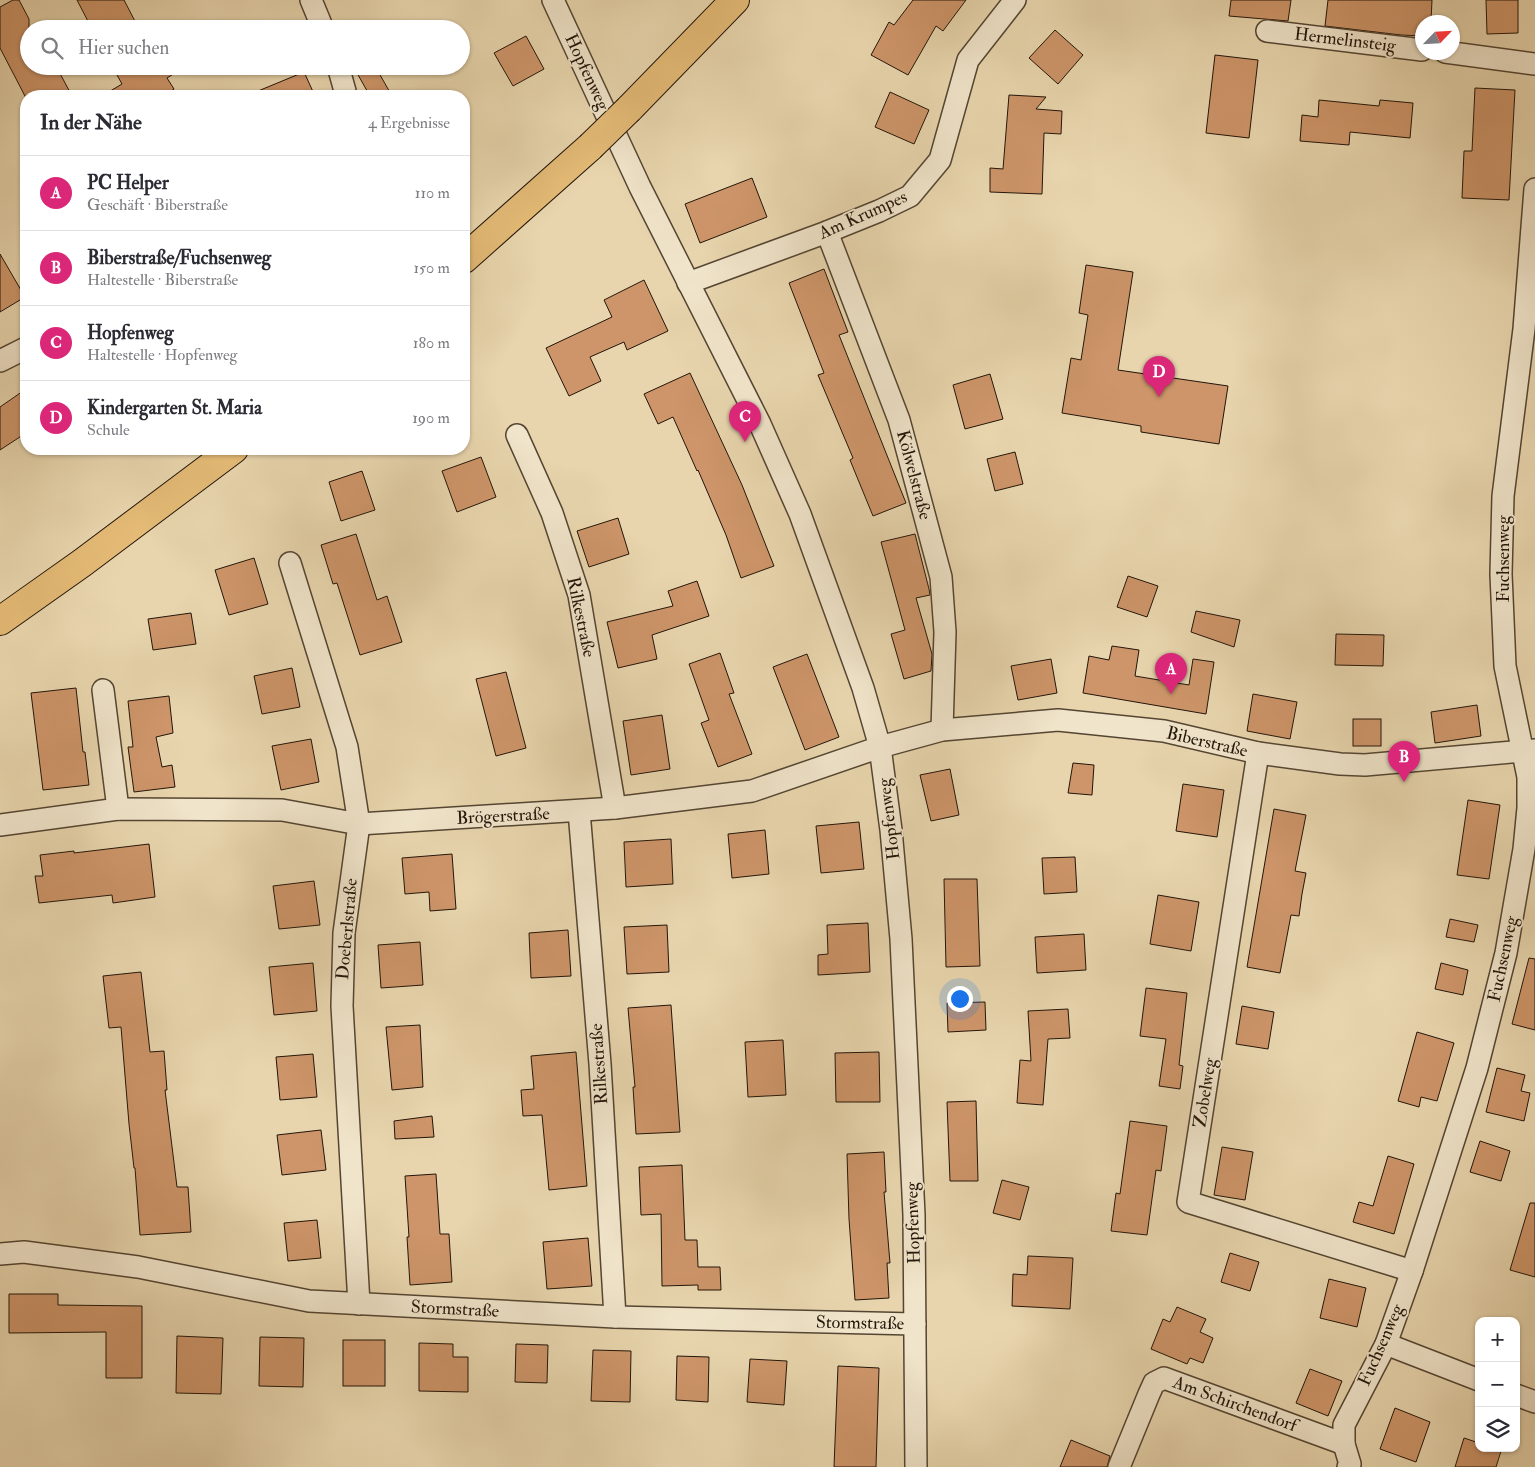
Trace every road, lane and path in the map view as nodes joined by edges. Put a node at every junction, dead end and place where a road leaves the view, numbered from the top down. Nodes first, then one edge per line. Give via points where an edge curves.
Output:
1 (311, 0) edge
2 (554, 0) edge
3 (735, 0) edge
4 (1015, 0) edge
5 (319, 20) edge
6 (1267, 30) dead end
7 (1415, 49) edge
8 (1460, 54) edge
9 (1535, 64) edge
10 (341, 75) edge
11 (345, 90) edge
12 (1535, 190) edge
13 (827, 232) junction
14 (470, 254) edge
15 (688, 282) junction
16 (20, 351) edge
17 (0, 361) edge
18 (1526, 400) edge
19 (517, 435) dead end
20 (226, 455) edge
21 (290, 563) dead end
22 (0, 621) edge
23 (103, 690) dead end
24 (942, 730) junction
25 (880, 747) junction
26 (1529, 750) edge
27 (1258, 753) junction
28 (615, 808) junction
29 (118, 809) junction
30 (579, 811) junction
31 (359, 824) junction
32 (0, 825) edge
33 (0, 1254) edge
34 (1412, 1270) junction
35 (359, 1304) junction
36 (615, 1317) junction
37 (915, 1324) junction
38 (1386, 1344) junction
39 (1475, 1378) edge
40 (1520, 1396) edge
41 (1535, 1402) edge
42 (1344, 1444) junction
43 (916, 1467) edge
44 (1119, 1467) edge
45 (1348, 1467) edge

1 - 5 street
2 - 15 street, Hopfenweg via 640,187
3 - 14 main road, bridge via 590,147
4 - 13 street, Am Krumpes via 968,60 940,160 910,196
6 - 7 street, Hermelinsteig
8 - 9 street
10 - 11 street
12 - 18 street, Fuchsenweg via 1524,329
13 - 15 street, Am Krumpes
13 - 24 street, Kölwelstraße via 899,420 941,577 945,632
15 - 25 street, Hopfenweg via 760,424 800,514 863,688
16 - 17 street
18 - 26 street, Fuchsenweg via 1503,496 1502,574 1505,666
19 - 28 street, Rilkestraße via 552,513 579,595
20 - 22 main road
21 - 31 street, Doeberlstraße via 347,747
23 - 29 street
24 - 25 street, Biberstraße
24 - 27 street, Biberstraße via 1058,720 1164,731
25 - 28 street, Brögerstraße via 752,791
25 - 37 street, Hopfenweg via 901,939 914,1215
26 - 27 street, Biberstraße via 1365,765
26 - 34 street, Fuchsenweg via 1524,849 1506,953 1477,1068
27 - 34 street, Zobelweg via 1188,1202
28 - 30 street, Brögerstraße
29 - 31 street, Brögerstraße via 282,810
29 - 32 street, Brögerstraße
30 - 31 street, Brögerstraße
30 - 36 street, Rilkestraße via 600,1064
31 - 35 street, Doeberlstraße via 344,933 342,1006
33 - 35 street, Stormstraße via 24,1252 138,1268 309,1301
34 - 38 street, Fuchsenweg
35 - 36 street, Stormstraße
36 - 37 street, Stormstraße
37 - 43 street, Hopfenweg
38 - 39 street
38 - 42 street, Fuchsenweg via 1344,1425
40 - 41 street
42 - 44 street, Am Schirchendorf via 1164,1378 1154,1384
42 - 45 street, Fuchsenweg

